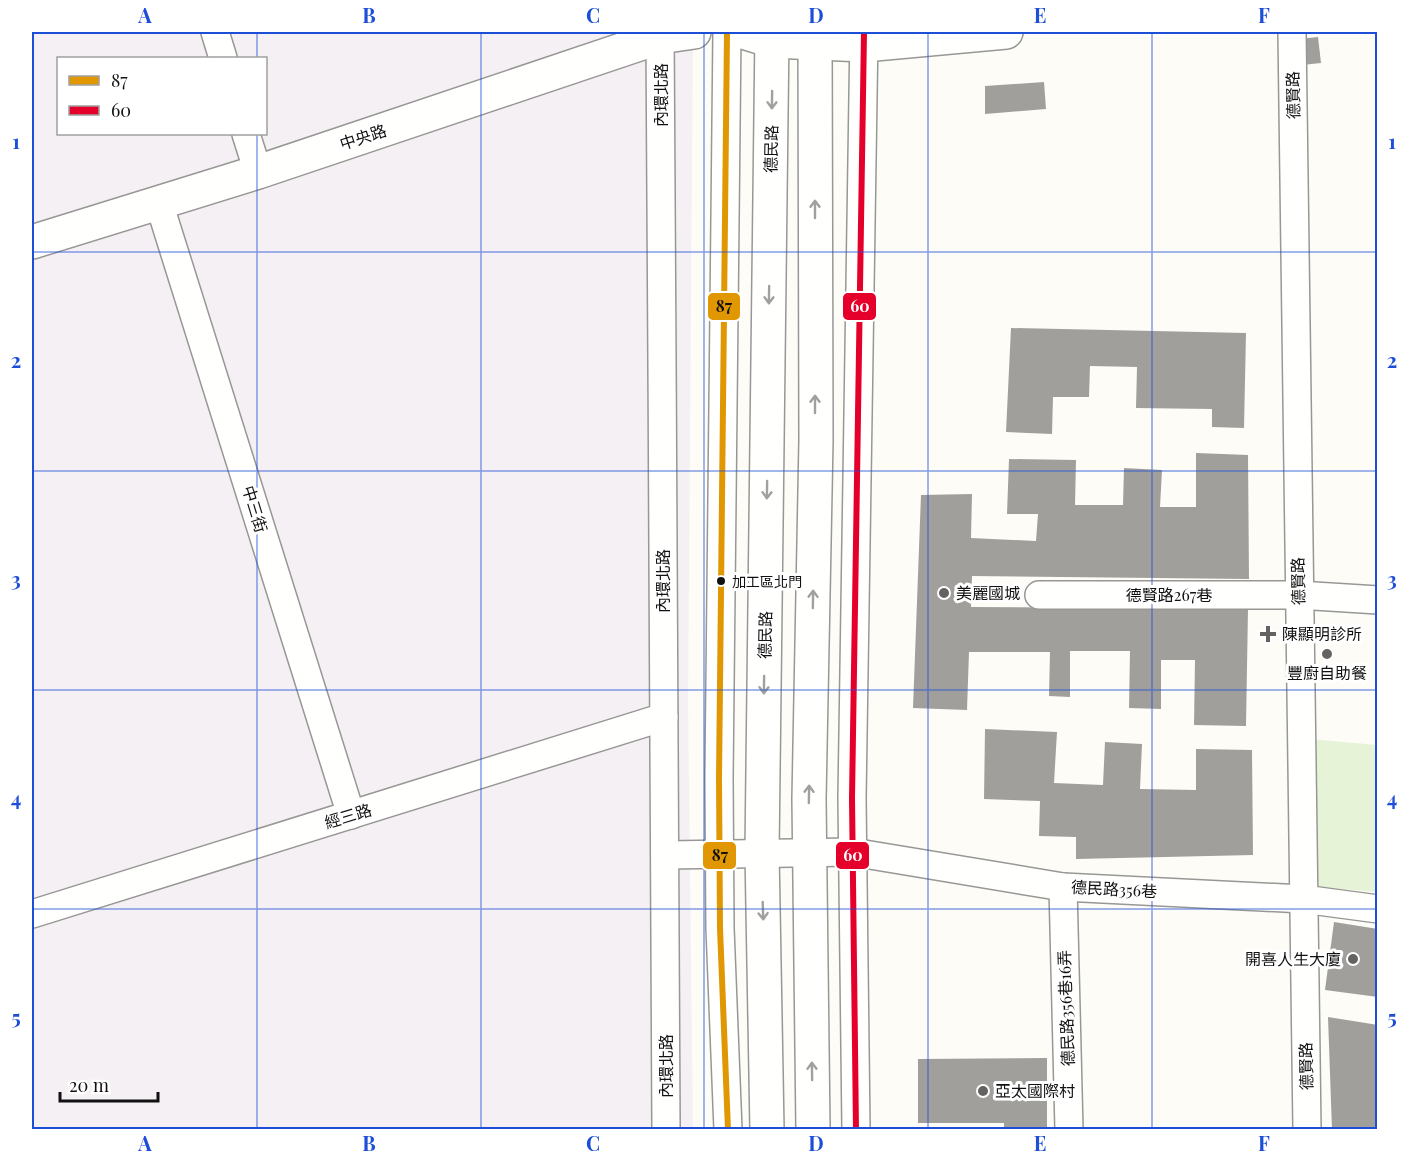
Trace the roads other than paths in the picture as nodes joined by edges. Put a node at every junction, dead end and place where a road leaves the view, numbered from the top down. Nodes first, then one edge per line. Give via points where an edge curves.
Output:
1 (215, 32) edge
2 (694, 32) edge
3 (727, 32) edge
4 (1006, 32) edge
5 (1292, 32) edge
6 (660, 34) edge
7 (762, 35) edge
8 (815, 38) edge
9 (864, 38) edge
10 (223, 57) edge
11 (246, 135) edge
12 (258, 172) junction
13 (159, 203) junction
14 (32, 242) edge
15 (1039, 595) dead end
16 (1299, 595) junction
17 (1377, 600) edge
18 (664, 717) junction
19 (351, 815) junction
20 (762, 852) junction
21 (809, 852) junction
22 (852, 852) junction
23 (720, 854) junction
24 (667, 855) junction
25 (1063, 887) junction
26 (1303, 899) junction
27 (1377, 909) edge
28 (32, 914) edge
29 (666, 1130) edge
30 (728, 1130) edge
31 (767, 1130) edge
32 (813, 1130) edge
33 (856, 1130) edge
34 (1069, 1130) edge
35 (1307, 1130) edge

1 - 10 street
2 - 6 street, 中央路
3 - 23 street
4 - 9 street
5 - 16 street, 德賢路
6 - 12 street, 中央路
6 - 18 street, 內環北路
7 - 8 street
7 -> 20 street, 德民路
8 - 9 street
21 -> 8 street via 816,440
9 - 22 street
11 - 12 street
12 - 13 street, 中央路
13 - 14 street, 中央路
13 - 19 street, 中三街
15 - 16 street, 德賢路267巷
16 - 17 street, 德賢路267巷
16 - 26 street, 德賢路
18 - 19 street, 經三路
18 - 24 street, 內環北路
19 - 28 street, 經三路
20 - 21 street, 德民路356巷
20 - 23 street, 德民路356巷
20 -> 31 street, 德民路
21 - 22 street, 德民路356巷
32 -> 21 street
22 - 25 street, 德民路356巷
22 - 33 street
23 - 24 street, 德民路356巷
23 - 30 street
24 - 29 street, 內環北路
25 - 26 street, 德民路356巷
25 - 34 street, 德民路356巷16弄
26 - 27 street, 德民路356巷
26 - 35 street, 德賢路

